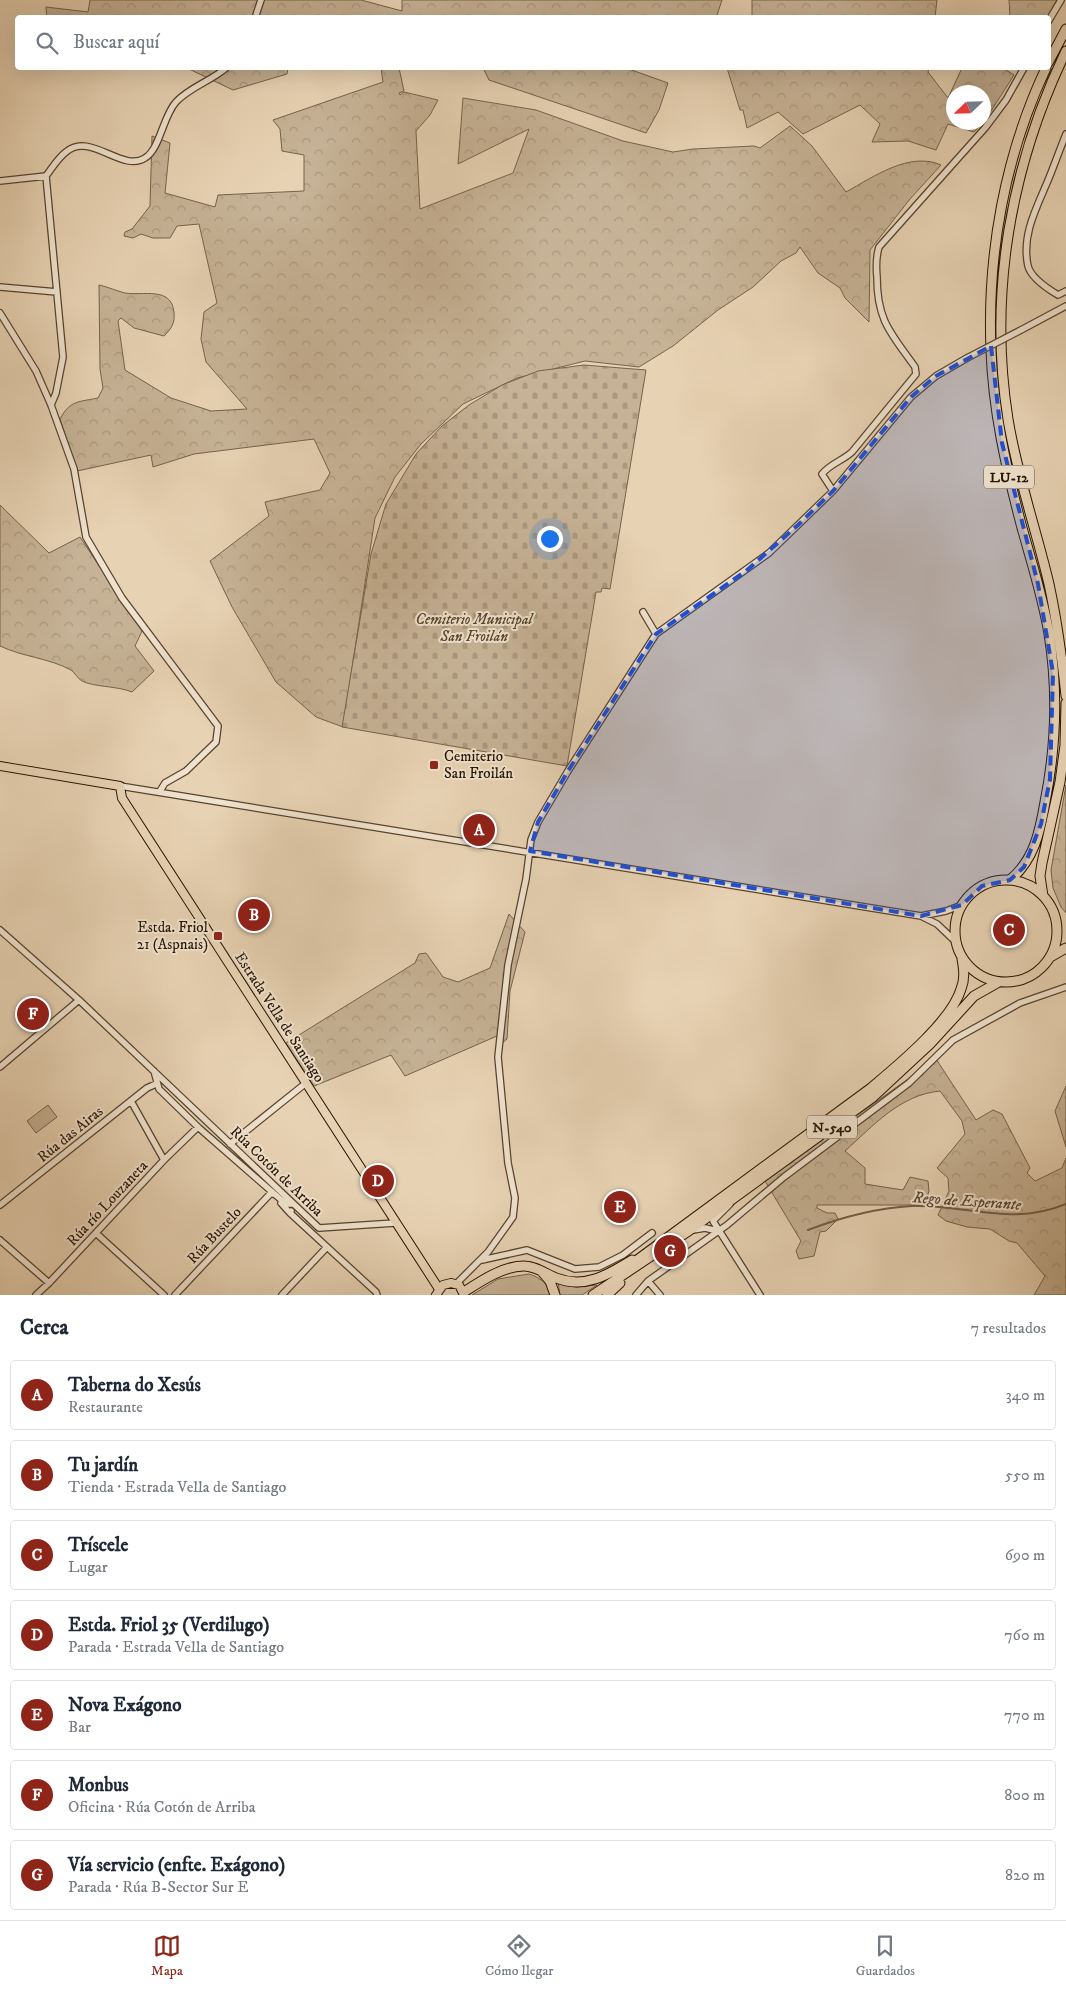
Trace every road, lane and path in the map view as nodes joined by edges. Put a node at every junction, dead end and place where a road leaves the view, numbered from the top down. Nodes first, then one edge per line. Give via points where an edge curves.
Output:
1 (261, 0) edge
2 (1060, 0) edge
3 (256, 15) edge
4 (1051, 16) edge
5 (1066, 28) edge
6 (1066, 51) edge
7 (1051, 57) edge
8 (224, 70) edge
9 (1023, 70) edge
10 (1045, 70) edge
11 (1066, 134) edge
12 (46, 176) junction
13 (0, 181) edge
14 (0, 287) edge
15 (1066, 291) edge
16 (57, 292) junction
17 (1066, 306) edge
18 (0, 313) edge
19 (51, 406) junction
20 (833, 491) junction
21 (643, 612) dead end
22 (656, 634) junction
23 (1066, 696) edge
24 (1066, 703) edge
25 (0, 766) edge
26 (120, 786) junction
27 (160, 791) junction
28 (530, 851) junction
29 (1010, 880) junction
30 (1043, 896) junction
31 (962, 905) junction
32 (921, 916) junction
33 (1056, 918) junction
34 (1066, 927) edge
35 (0, 930) edge
36 (955, 941) junction
37 (1066, 948) edge
38 (1051, 956) junction
39 (962, 959) junction
40 (997, 982) junction
41 (1066, 987) edge
42 (79, 1000) junction
43 (0, 1067) edge
44 (154, 1071) junction
45 (165, 1082) junction
46 (306, 1083) junction
47 (157, 1084) junction
48 (131, 1101) junction
49 (206, 1120) junction
50 (198, 1127) junction
51 (230, 1144) junction
52 (164, 1160) junction
53 (271, 1192) junction
54 (736, 1197) junction
55 (0, 1204) edge
56 (293, 1204) junction
57 (290, 1213) junction
58 (395, 1223) junction
59 (718, 1231) junction
60 (687, 1232) junction
61 (652, 1233) dead end
62 (97, 1234) junction
63 (0, 1240) edge
64 (327, 1247) junction
65 (651, 1253) junction
66 (482, 1260) junction
67 (540, 1270) junction
68 (648, 1281) junction
69 (49, 1283) junction
70 (456, 1284) junction
71 (438, 1292) edge
72 (464, 1293) edge
73 (600, 1293) edge
74 (376, 1294) edge
75 (36, 1295) edge
76 (164, 1295) edge
77 (175, 1295) edge
78 (282, 1295) edge
79 (555, 1295) edge
80 (636, 1295) edge
81 (660, 1295) edge
82 (760, 1295) edge

1 - 3 street
2 - 4 street
5 - 7 highway
6 - 23 highway, LU-12 via 1040,106 1022,167 1005,256 1001,320 1008,419 1048,583
8 - 12 street via 176,102 165,118 152,152 145,159 134,161 114,157 89,146 77,147 66,151
9 - 20 street via 985,128 878,247 877,300 884,324 915,367 916,374 852,452 842,462 828,466 822,474
10 - 29 highway, LU-12 via 1020,133 1004,193 994,257 991,309 997,418 1049,634 1054,696 1053,752 1041,824 1030,857
11 - 15 street via 1034,210 1028,240 1028,268 1045,288 1058,295
12 - 13 street
12 - 16 street
14 - 16 street
16 - 19 street via 63,357
17 - 20 street, bridge via 936,376 911,397
18 - 19 street via 36,370
19 - 27 street via 74,469 86,537 122,598 218,726 216,742 186,771 165,783
20 - 22 street via 769,552
21 - 22 street
22 - 28 street via 538,822
24 - 30 highway via 1060,782 1040,876
25 - 26 main road
26 - 27 street
26 - 46 main road, Estrada Vella de Santiago via 122,798
27 - 28 street
28 - 32 street
28 - 66 street via 508,965 498,1058 508,1163 515,1198 513,1217
29 - 30 highway via 1022,882
29 - 31 highway, N-540 via 982,886
30 - 33 highway
31 - 32 street
31 - 36 highway, N-540 via 955,923
32 - 36 street via 937,924
33 - 34 highway
33 - 38 highway via 1056,944
35 - 42 street, Rúa Cotón de Arriba
36 - 39 highway, N-540
37 - 38 highway, N-540
38 - 40 highway, N-540 via 1042,969 1028,978 1013,983
39 - 40 highway, N-540 via 984,978
39 - 65 highway, N-540 via 961,991 941,1021 894,1068
40 - 54 highway, N-540 via 974,996 892,1082
41 - 59 street via 1020,1003 954,1040 909,1083 784,1176
42 - 43 street
42 - 44 street, Rúa Cotón de Arriba
44 - 45 street, Rúa Cotón de Arriba
44 - 47 street
45 - 47 street
45 - 49 street, Rúa Cotón de Arriba
46 - 51 street
46 - 58 main road, Estrada Vella de Santiago
47 - 48 street, Rúa das Airas
47 - 50 street
48 - 52 street
48 - 55 street, Rúa das Airas
49 - 50 street via 198,1120
49 - 50 street via 205,1128
49 - 51 street, Rúa Cotón de Arriba
50 - 52 street, Rúa río Louzaneta
50 - 53 street
51 - 56 street, Rúa Cotón de Arriba
52 - 62 street, Rúa río Louzaneta
53 - 56 street via 286,1204
53 - 57 street
53 - 77 street, Rúa Bustelo
54 - 59 street via 713,1221
54 - 60 highway, N-540
56 - 57 street
56 - 58 street, Rúa Cotón de Arriba via 319,1228
57 - 64 street
58 - 71 main road, Estrada Vella de Santiago
59 - 60 street via 705,1228
59 - 68 street
59 - 82 street
60 - 65 highway, N-540
61 - 66 street via 623,1255 599,1267 575,1269 527,1250
62 - 69 street, Rúa río Louzaneta
62 - 76 street
63 - 69 street
64 - 74 street
64 - 78 street
65 - 67 highway via 603,1278 586,1282 570,1282
65 - 73 highway via 614,1287
66 - 70 street
67 - 72 highway via 524,1266 496,1273
67 - 79 highway via 550,1281
68 - 80 street
68 - 81 street
69 - 75 street, Rúa río Louzaneta
70 - 71 main road, Estrada Vella de Santiago via 446,1283
70 - 72 main road

